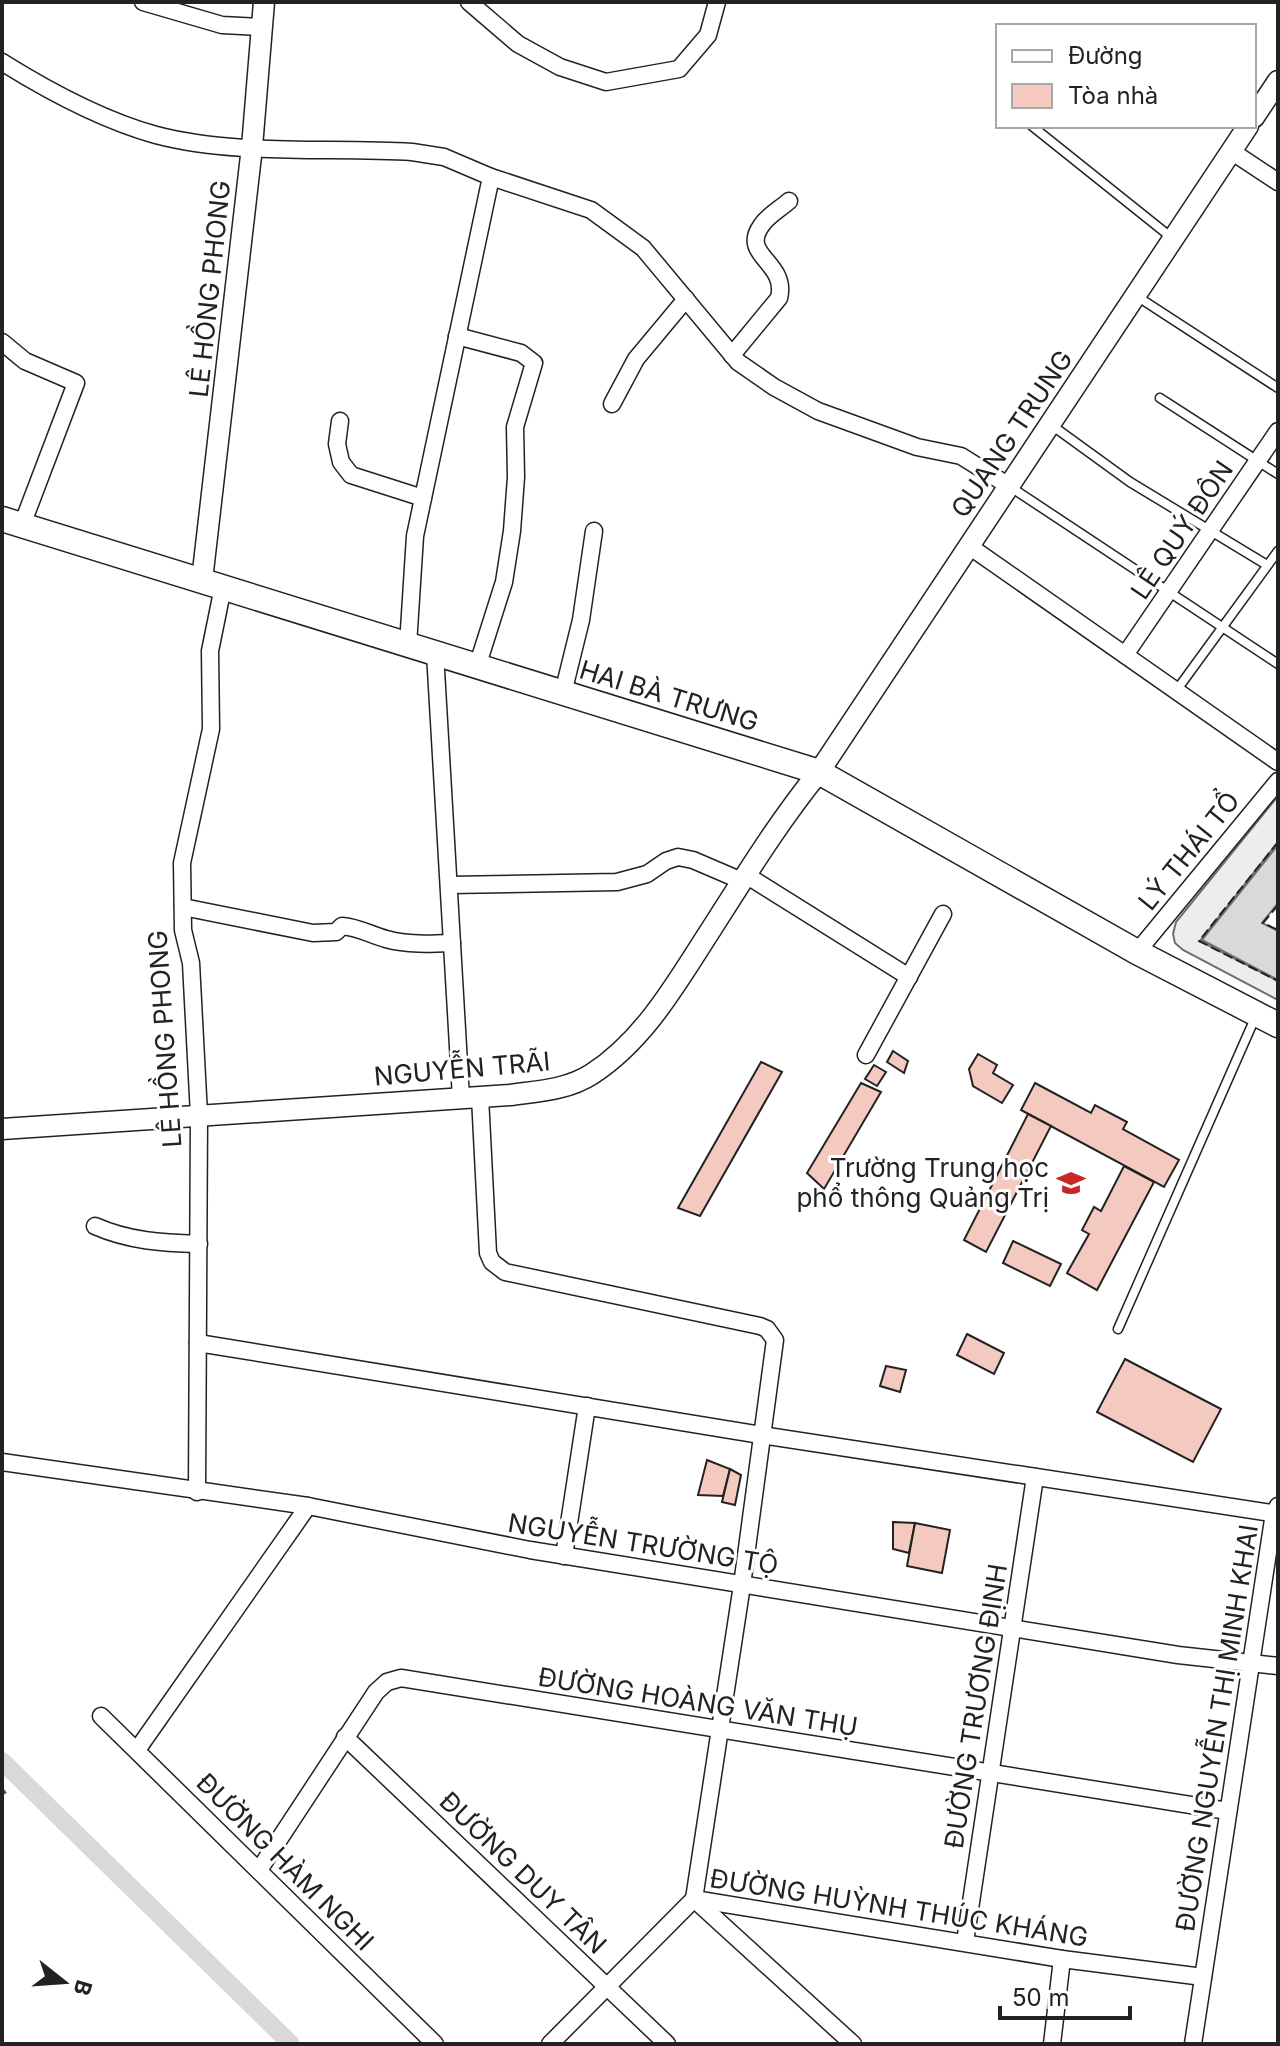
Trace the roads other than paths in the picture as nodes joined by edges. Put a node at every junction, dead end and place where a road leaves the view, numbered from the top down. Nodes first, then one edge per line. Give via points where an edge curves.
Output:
1 (143, 2) edge
2 (264, 2) edge
3 (469, 2) edge
4 (717, 2) edge
5 (262, 27) junction
6 (2, 62) edge
7 (1278, 81) edge
8 (1256, 114) edge
9 (1034, 128) edge
10 (1247, 128) edge
11 (252, 147) junction
12 (1231, 151) junction
13 (491, 177) junction
14 (1278, 182) edge
15 (789, 201) dead end
16 (1173, 239) junction
17 (1136, 295) junction
18 (686, 299) junction
19 (457, 336) junction
20 (2, 342) edge
21 (732, 355) junction
22 (1278, 388) edge
23 (1160, 398) dead end
24 (612, 404) dead end
25 (340, 421) dead end
26 (1050, 424) junction
27 (1278, 431) edge
28 (1257, 461) junction
29 (1278, 474) edge
30 (1009, 486) junction
31 (423, 498) junction
32 (12, 522) edge
33 (1211, 530) junction
34 (594, 531) dead end
35 (969, 546) junction
36 (1278, 551) edge
37 (1267, 565) junction
38 (212, 584) junction
39 (1168, 592) junction
40 (1223, 626) junction
41 (408, 645) junction
42 (435, 653) junction
43 (1125, 655) junction
44 (1278, 664) edge
45 (477, 667) junction
46 (1176, 691) junction
47 (563, 693) junction
48 (1278, 762) edge
49 (819, 772) junction
50 (1278, 781) edge
51 (744, 878) junction
52 (449, 885) junction
53 (183, 907) junction
54 (943, 914) dead end
55 (452, 943) junction
56 (1137, 952) junction
57 (909, 977) junction
58 (1267, 1019) edge
59 (866, 1055) dead end
60 (471, 1098) junction
61 (199, 1115) junction
62 (2, 1129) edge
63 (95, 1226) dead end
64 (199, 1244) junction
65 (1118, 1329) dead end
66 (198, 1343) junction
67 (587, 1406) junction
68 (761, 1435) junction
69 (2, 1462) edge
70 (1035, 1477) junction
71 (197, 1492) junction
72 (308, 1506) junction
73 (1277, 1511) edge
74 (564, 1556) junction
75 (742, 1585) junction
76 (1012, 1628) junction
77 (1253, 1663) junction
78 (1278, 1666) edge
79 (101, 1716) dead end
80 (719, 1731) junction
81 (345, 1737) junction
82 (137, 1750) junction
83 (990, 1774) junction
84 (1228, 1811) junction
85 (259, 1870) junction
86 (694, 1899) junction
87 (965, 1942) junction
88 (1062, 1959) junction
89 (1203, 1977) junction
90 (607, 1986) junction
91 (435, 2044) edge
92 (550, 2044) edge
93 (667, 2044) edge
94 (853, 2044) edge
95 (1052, 2044) edge
96 (1193, 2044) edge

1 - 5 street via 222,25
2 - 5 street, LÊ HỒNG PHONG
3 - 4 street via 518,44 560,67 606,82 679,69 708,35
5 - 11 street, LÊ HỒNG PHONG
6 - 11 street via 115,121 199,143
7 - 8 street
9 - 16 lane
10 - 12 street, QUANG TRUNG
11 - 13 street via 412,152 444,157
11 - 38 street, LÊ HỒNG PHONG
12 - 14 street
12 - 16 street, QUANG TRUNG
13 - 18 street via 591,210 643,248
13 - 19 street
15 - 21 street via 762,223 755,239 780,279 779,298
16 - 17 street, QUANG TRUNG
17 - 22 lane
17 - 26 street, QUANG TRUNG
18 - 21 street
18 - 24 street via 636,359
19 - 31 street
19 - 45 street via 521,353 534,363 515,427 516,477 504,582
20 - 32 street via 25,361 76,383
21 - 30 street via 818,411 917,447 961,456
23 - 28 lane
25 - 31 street via 337,444 351,475
26 - 30 street, QUANG TRUNG
26 - 33 lane via 1130,482
27 - 28 street, LÊ QUÝ ĐÔN
28 - 29 lane
28 - 33 street, LÊ QUÝ ĐÔN
30 - 35 street, QUANG TRUNG
30 - 39 lane
31 - 41 street via 412,565
32 - 38 main road, HAI BÀ TRƯNG
33 - 37 lane
33 - 39 street, LÊ QUÝ ĐÔN
34 - 47 street
35 - 43 street
35 - 49 street, QUANG TRUNG
36 - 37 lane
37 - 40 lane
38 - 41 main road, HAI BÀ TRƯNG
38 - 53 street, LÊ HỒNG PHONG via 211,729 182,863
39 - 40 lane
39 - 43 street, LÊ QUÝ ĐÔN
40 - 44 lane
40 - 46 lane
41 - 42 main road, HAI BÀ TRƯNG
42 - 45 main road, HAI BÀ TRƯNG
42 - 52 street
43 - 46 street
45 - 47 main road, HAI BÀ TRƯNG
46 - 48 street
47 - 49 main road, HAI BÀ TRƯNG
49 - 51 street, NGUYỄN TRÃI
49 - 56 main road, HAI BÀ TRƯNG
50 - 56 street, LÝ THÁI TỔ
51 - 52 street via 678,857 617,882
51 - 57 street
51 - 60 street, NGUYỄN TRÃI via 677,983 640,1033 615,1056 591,1075 559,1089
52 - 55 street
53 - 55 street via 313,933 336,932 342,926 421,945
53 - 61 street, LÊ HỒNG PHONG
54 - 57 street
55 - 60 street
56 - 58 main road, HAI BÀ TRƯNG
57 - 59 street
58 - 65 lane
60 - 61 street, NGUYỄN TRÃI
60 - 68 street via 492,1262 505,1272 767,1329 776,1346
61 - 62 street, NGUYỄN TRÃI
61 - 64 street, LÊ HỒNG PHONG
63 - 64 street via 137,1240
64 - 66 street, LÊ HỒNG PHONG
66 - 67 street
66 - 71 street, LÊ HỒNG PHONG
67 - 68 street
67 - 74 street
68 - 70 street
68 - 75 street
69 - 71 street, NGUYỄN TRƯỜNG TỘ
70 - 73 street
70 - 76 street, ĐƯỜNG TRƯƠNG ĐỊNH
71 - 72 street, NGUYỄN TRƯỜNG TỘ
72 - 74 street, NGUYỄN TRƯỜNG TỘ
72 - 82 street
73 - 77 street, ĐƯỜNG NGUYỄN THỊ MINH KHAI
74 - 75 street, NGUYỄN TRƯỜNG TỘ
75 - 76 street, NGUYỄN TRƯỜNG TỘ
75 - 80 street
76 - 77 street, NGUYỄN TRƯỜNG TỘ
76 - 83 street, ĐƯỜNG TRƯƠNG ĐỊNH
77 - 78 street, NGUYỄN TRƯỜNG TỘ
77 - 84 street, ĐƯỜNG NGUYỄN THỊ MINH KHAI
79 - 82 street, ĐƯỜNG HÀM NGHI
80 - 81 street, ĐƯỜNG HOÀNG VĂN THỤ via 401,1678 376,1692
80 - 83 street, ĐƯỜNG HOÀNG VĂN THỤ
80 - 86 street
81 - 85 street, ĐƯỜNG HOÀNG VĂN THỤ
81 - 90 street, ĐƯỜNG DUY TÂN
82 - 85 street, ĐƯỜNG HÀM NGHI
83 - 84 street, ĐƯỜNG HOÀNG VĂN THỤ
83 - 87 street, ĐƯỜNG TRƯƠNG ĐỊNH
84 - 89 street, ĐƯỜNG NGUYỄN THỊ MINH KHAI
85 - 91 street, ĐƯỜNG HÀM NGHI
86 - 87 street, ĐƯỜNG HUỲNH THÚC KHÁNG
86 - 90 street, ĐƯỜNG HUỲNH THÚC KHÁNG
86 - 94 street
87 - 88 street, ĐƯỜNG HUỲNH THÚC KHÁNG
88 - 89 street, ĐƯỜNG HUỲNH THÚC KHÁNG
88 - 95 street
89 - 96 street, ĐƯỜNG NGUYỄN THỊ MINH KHAI
90 - 92 street, ĐƯỜNG HUỲNH THÚC KHÁNG
90 - 93 street, ĐƯỜNG DUY TÂN

